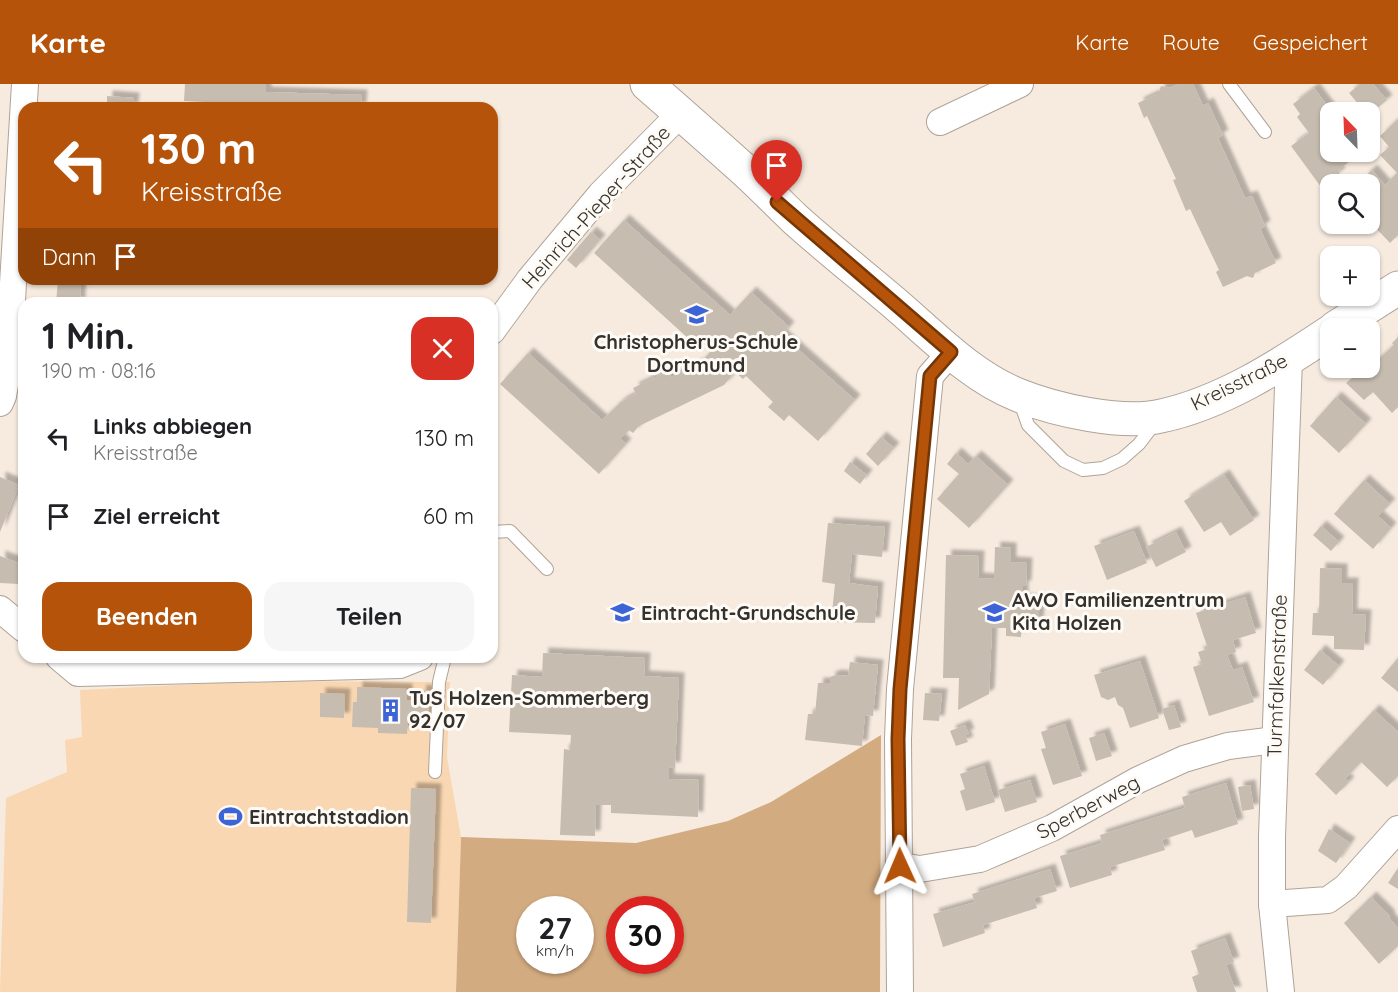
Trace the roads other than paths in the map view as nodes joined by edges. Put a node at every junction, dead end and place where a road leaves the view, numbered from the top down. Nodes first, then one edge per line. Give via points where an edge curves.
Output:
1 (25, 84) edge
2 (647, 84) edge
3 (1020, 84) edge
4 (1229, 84) edge
5 (24, 102) edge
6 (680, 114) junction
7 (940, 122) dead end
8 (1265, 132) dead end
9 (18, 201) edge
10 (1398, 288) edge
11 (1351, 318) edge
12 (498, 322) edge
13 (1320, 339) edge
14 (951, 352) junction
15 (1289, 359) junction
16 (1017, 395) junction
17 (0, 403) edge
18 (1159, 417) junction
19 (498, 532) edge
20 (546, 569) dead end
21 (0, 609) edge
22 (18, 623) edge
23 (66, 663) edge
24 (355, 663) edge
25 (444, 663) edge
26 (1275, 740) junction
27 (435, 772) dead end
28 (1398, 829) edge
29 (900, 866) junction
30 (1272, 904) junction
31 (900, 992) edge
32 (1281, 992) edge

1 - 5 street
2 - 6 main road, Kreisstraße
3 - 7 street
4 - 8 lane
6 - 12 street, Heinrich-Pieper-Straße via 601,194
6 - 14 main road, Kreisstraße via 795,219
9 - 17 street via 8,367
10 - 11 main road
13 - 15 main road, Kreisstraße
14 - 16 main road, Kreisstraße
14 - 29 street via 930,376 900,689
15 - 18 main road, Kreisstraße via 1230,391
15 - 26 street, Turmfalkenstraße
16 - 18 main road, Kreisstraße via 1093,415
16 - 18 lane via 1028,425 1064,461 1083,470 1103,468 1122,459
19 - 20 lane via 510,531
21 - 22 street
23 - 24 street via 78,673
25 - 27 lane via 439,682
26 - 29 street, Sperberweg via 1228,746 1184,759 1052,828 980,859 920,869
26 - 30 street, Turmfalkenstraße
28 - 30 street via 1346,887 1328,900
29 - 31 street
30 - 32 street, Turmfalkenstraße

